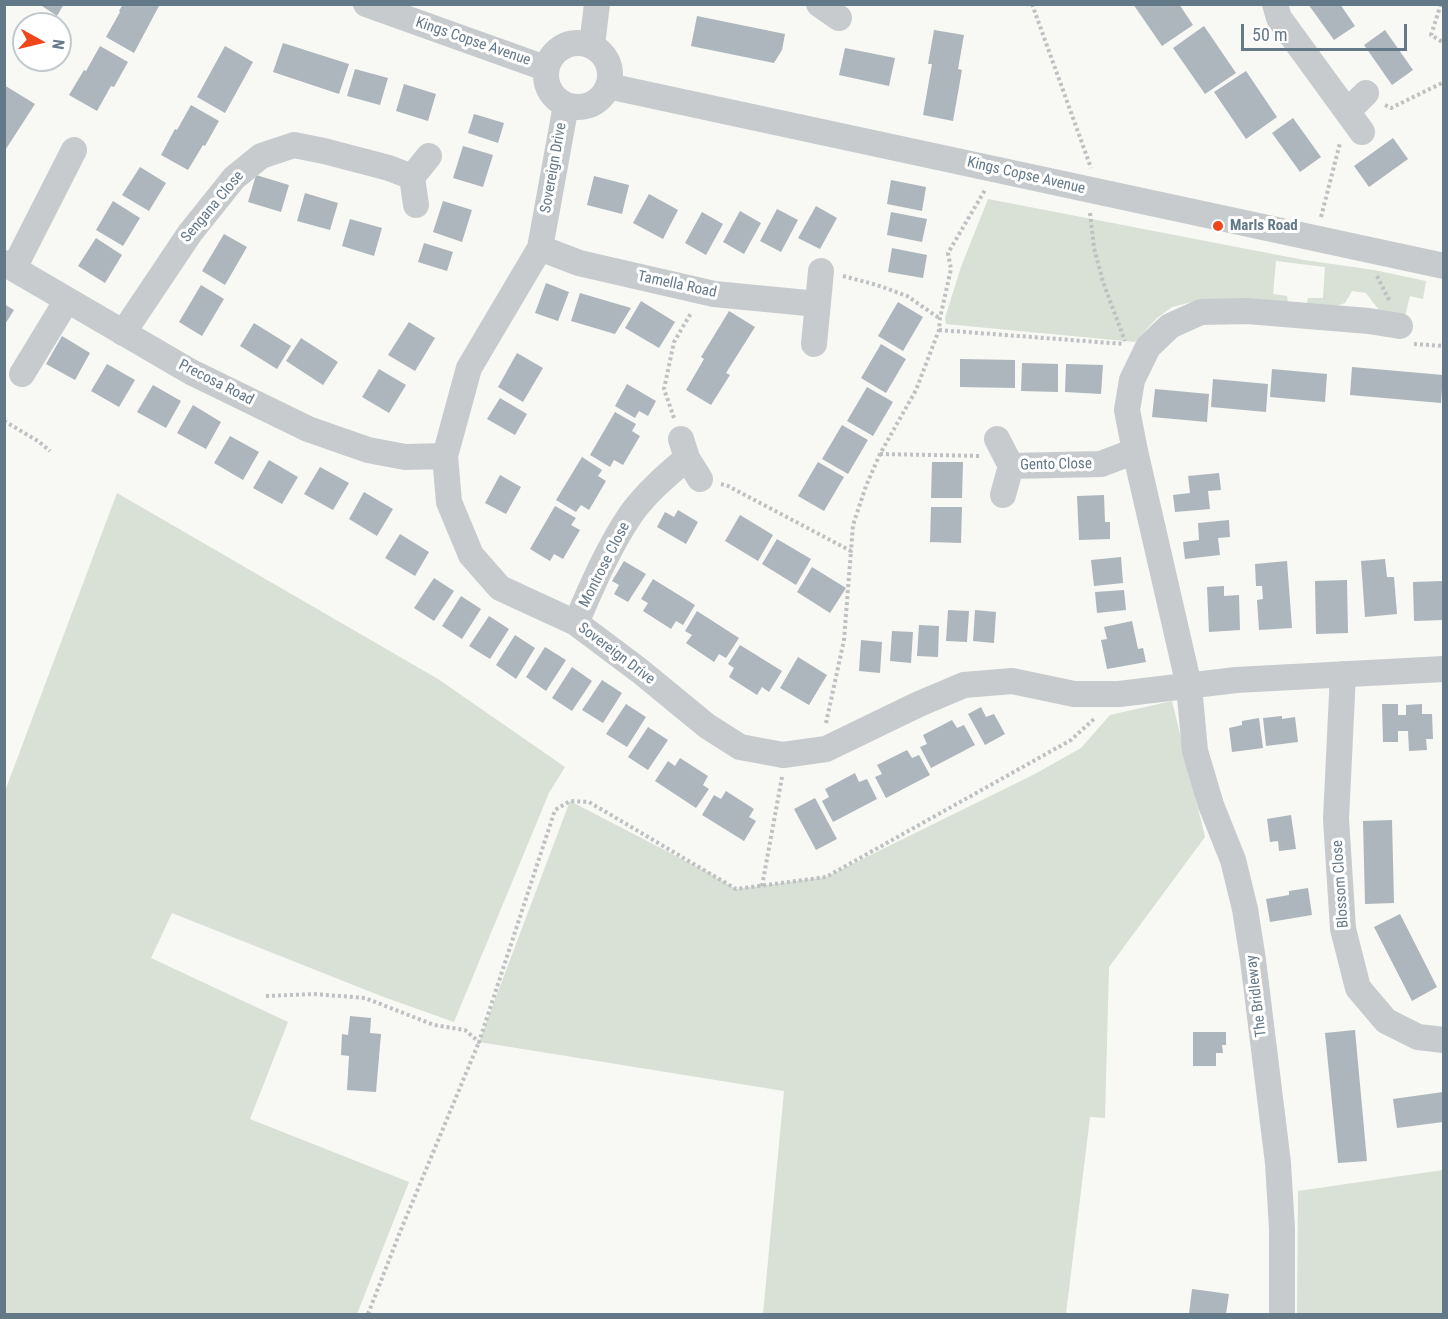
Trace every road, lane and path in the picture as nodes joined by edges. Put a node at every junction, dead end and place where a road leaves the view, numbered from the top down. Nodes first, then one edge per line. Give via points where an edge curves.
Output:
1 (366, 4) edge
2 (597, 4) edge
3 (1275, 4) edge
4 (1441, 4) edge
5 (1443, 43) edge
6 (591, 45) junction
7 (545, 68) junction
8 (1443, 82) edge
9 (608, 86) junction
10 (1366, 93) joint
11 (566, 105) junction
12 (1348, 111) junction
13 (1362, 132) dead end
14 (74, 150) dead end
15 (429, 156) dead end
16 (412, 177) junction
17 (994, 192) dead end
18 (416, 205) dead end
19 (1316, 238) junction
20 (540, 248) junction
21 (9, 266) edge
22 (1443, 266) edge
23 (822, 270) joint
24 (703, 291) junction
25 (68, 300) junction
26 (818, 304) junction
27 (940, 318) junction
28 (1400, 326) dead end
29 (939, 330) junction
30 (123, 333) junction
31 (814, 344) dead end
32 (1126, 344) dead end
33 (22, 374) dead end
34 (4, 421) edge
35 (50, 451) dead end
36 (1135, 452) junction
37 (880, 454) junction
38 (1005, 454) junction
39 (445, 456) junction
40 (689, 459) junction
41 (1003, 495) dead end
42 (851, 551) junction
43 (576, 623) junction
44 (1443, 669) edge
45 (1342, 674) junction
46 (1189, 686) junction
47 (1119, 694) junction
48 (820, 750) junction
49 (786, 754) junction
50 (762, 886) junction
51 (266, 996) dead end
52 (1443, 1040) edge
53 (479, 1042) junction
54 (368, 1314) edge
55 (1282, 1314) edge

1 - 7 street, Kings Copse Avenue
2 - 6 street
3 - 12 street via 1279,18
4 - 5 path via 1431,35
6 - 7 street via 569,43 558,48
6 - 9 street via 609,67
7 - 11 street via 549,90
8 - 10 path via 1391,108
9 - 11 street via 596,102
9 - 19 street, Kings Copse Avenue
10 - 12 street
11 - 20 street, Sovereign Drive
12 - 13 street
12 - 19 path
14 - 21 street
15 - 16 street
16 - 18 street
16 - 30 street, Sengana Close via 294,145 261,156 234,178 190,233
17 - 27 path via 984,190 948,253 951,269
19 - 22 street, Kings Copse Avenue
20 - 24 street, Tamella Road via 579,263
20 - 39 street, Sovereign Drive via 469,368
21 - 25 street, Precosa Road
23 - 26 street
23 - 27 path via 907,296
24 - 26 street, Tamella Road
24 - 40 path via 675,342 664,388
25 - 30 street, Precosa Road
25 - 33 street
26 - 31 street
27 - 29 path
28 - 36 street via 1370,312 1235,311 1201,312 1170,326 1148,347 1132,380 1127,411
29 - 32 path
29 - 37 path via 916,390
30 - 39 street, Precosa Road via 191,372 308,429 368,450 405,457
34 - 35 path
36 - 38 street, Gento Close via 1101,464
36 - 46 street
37 - 38 path
37 - 42 path via 853,525
38 - 41 street, Gento Close
39 - 43 street, Sovereign Drive via 449,502 471,555 500,588
40 - 42 path via 728,486
40 - 43 street, Montrose Close via 660,481 632,513 605,557
42 - 48 path via 844,640
43 - 49 street, Sovereign Drive via 707,726 740,747
44 - 45 street
45 - 46 street
45 - 52 street, Blossom Close via 1336,819 1343,929 1358,988 1386,1021 1418,1037
46 - 47 street, Sovereign Drive
46 - 55 street, The Bridleway via 1195,751 1233,860 1245,909 1278,1163
47 - 48 street, Sovereign Drive via 1074,694 1012,681 964,685
47 - 50 path via 1071,740 826,877
48 - 49 street, Sovereign Drive
49 - 50 path
50 - 53 path via 736,889 589,802 570,801 555,810
51 - 53 path via 365,998 434,1025 465,1030
53 - 54 path

